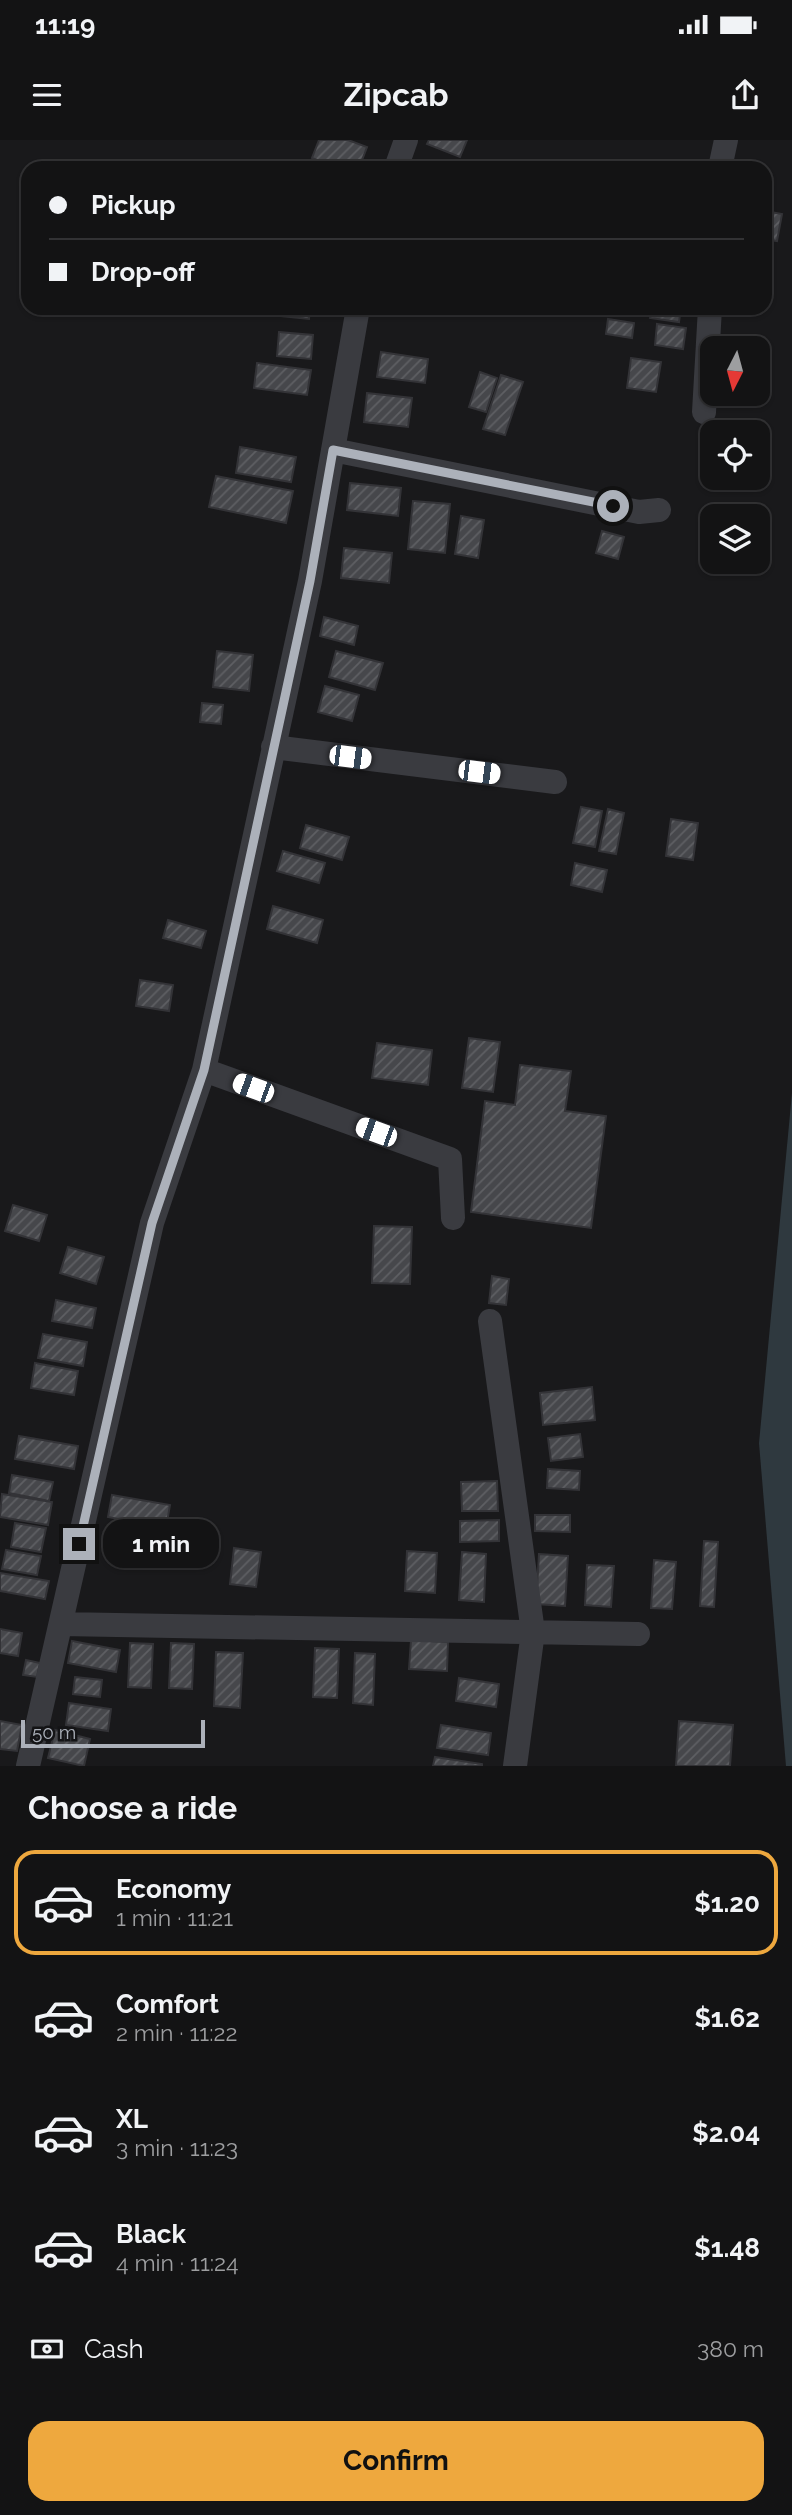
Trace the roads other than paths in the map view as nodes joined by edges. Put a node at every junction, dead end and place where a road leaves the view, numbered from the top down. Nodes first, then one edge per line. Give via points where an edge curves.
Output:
1 (406, 140) edge
2 (726, 140) edge
3 (398, 161) edge
4 (722, 161) edge
5 (357, 315) edge
6 (710, 315) edge
7 (704, 412) dead end
8 (333, 450) junction
9 (659, 510) dead end
10 (273, 747) junction
11 (555, 782) dead end
12 (204, 1070) junction
13 (453, 1218) dead end
14 (490, 1321) dead end
15 (61, 1624) junction
16 (533, 1632) junction
17 (638, 1634) dead end
18 (29, 1766) edge
19 (515, 1766) edge

1 - 3 street
2 - 4 street
5 - 8 street
6 - 7 street
8 - 9 street via 639,512
8 - 10 street
10 - 11 street
10 - 12 street
12 - 13 street via 450,1159
12 - 15 street via 152,1223
14 - 16 street
15 - 16 street
15 - 18 street
16 - 17 street
16 - 19 street

